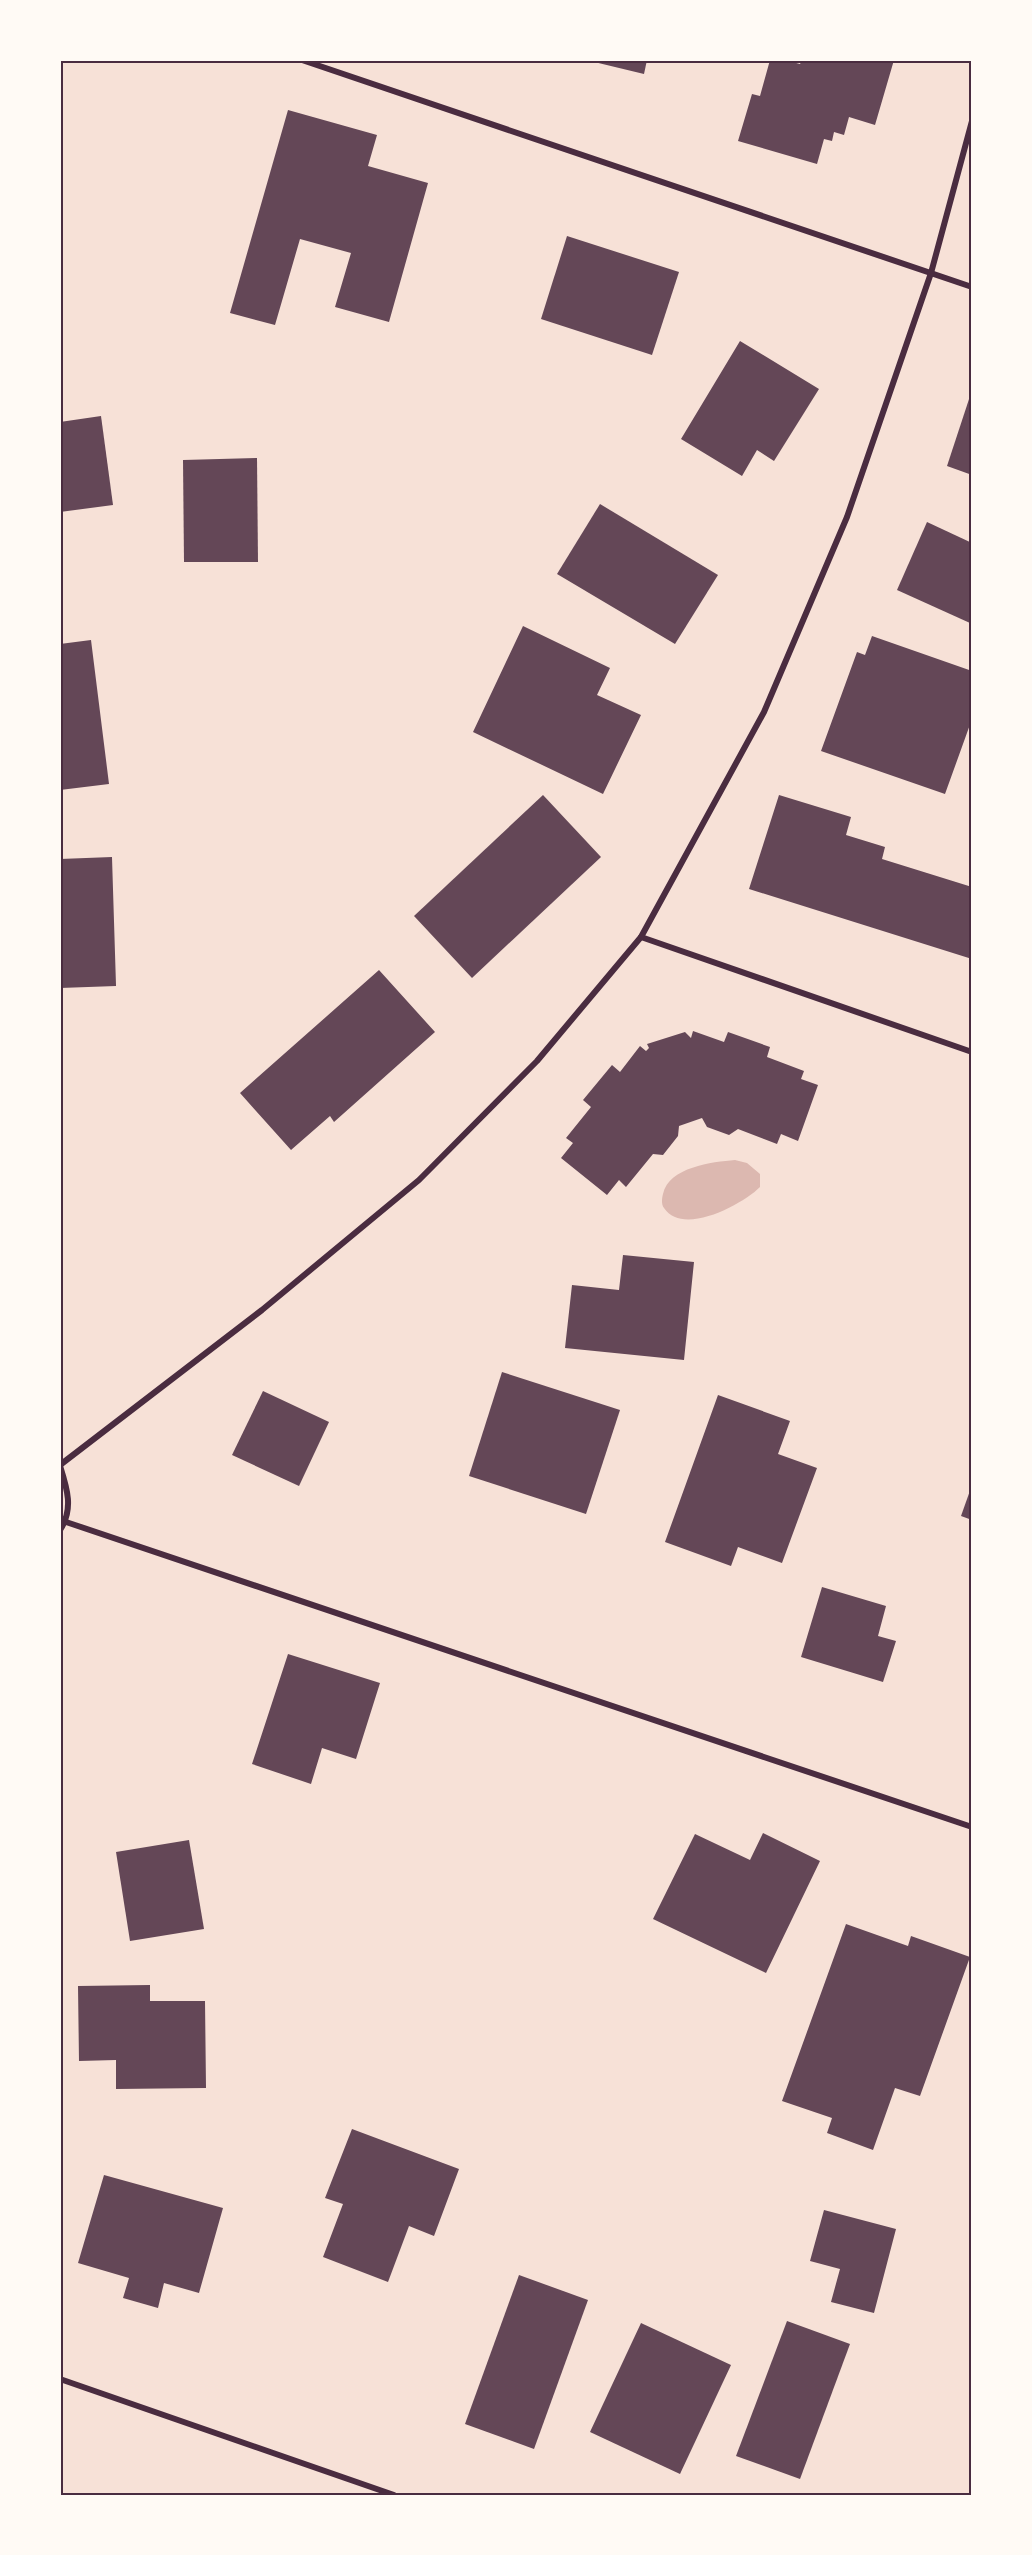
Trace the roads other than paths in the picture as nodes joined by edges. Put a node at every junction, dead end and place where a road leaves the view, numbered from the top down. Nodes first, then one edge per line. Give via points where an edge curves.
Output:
1 (302, 60) edge
2 (972, 122) edge
3 (931, 273) junction
4 (972, 287) edge
5 (641, 936) junction
6 (972, 1052) edge
7 (60, 1466) edge
8 (66, 1522) junction
9 (60, 1530) edge
10 (972, 1827) edge
11 (60, 2379) edge
12 (394, 2495) edge

1 - 3 street
2 - 3 street
3 - 4 street
3 - 5 street via 848,517 764,712
5 - 6 street
5 - 7 street via 537,1061 419,1180 262,1310
7 - 8 street via 69,1494
8 - 9 street
8 - 10 street
11 - 12 street

